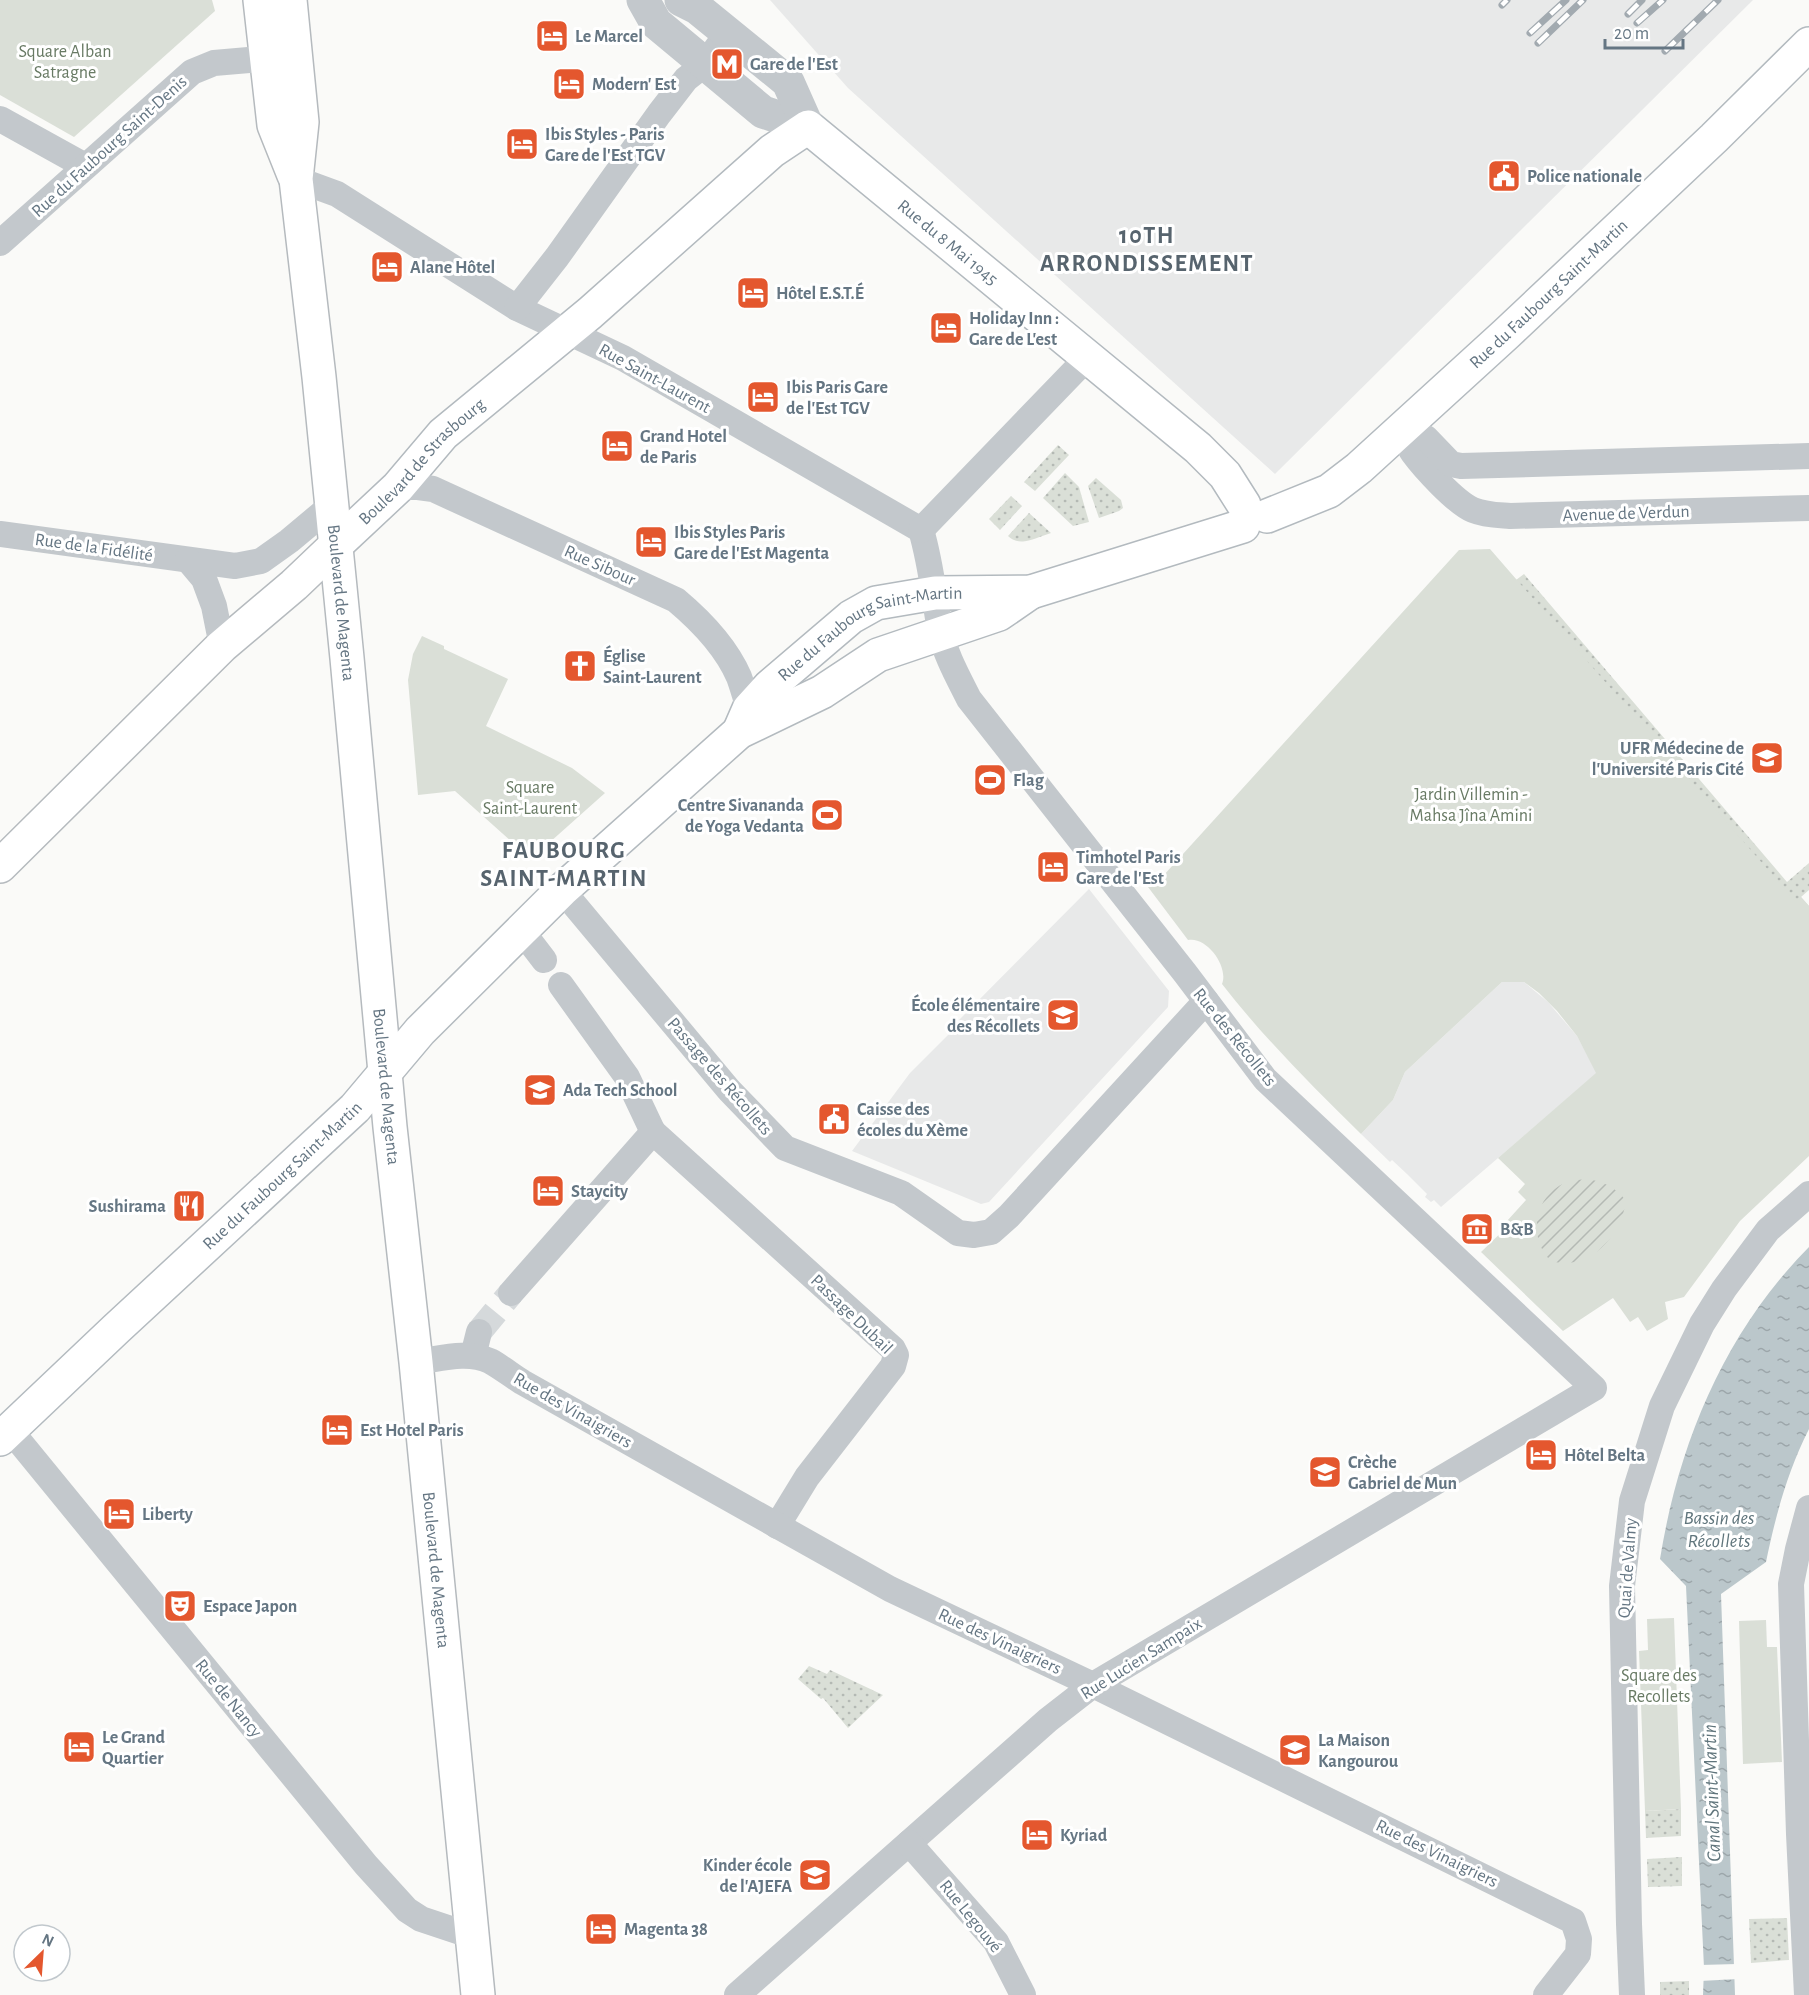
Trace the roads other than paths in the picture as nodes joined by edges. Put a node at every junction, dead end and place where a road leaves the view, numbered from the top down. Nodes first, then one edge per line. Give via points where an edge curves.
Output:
1 (260, 0) edge
2 (290, 0) edge
3 (643, 0) edge
4 (681, 0) edge
5 (727, 34) junction
6 (1809, 44) edge
7 (281, 57) junction
8 (705, 64) junction
9 (0, 119) edge
10 (808, 127) junction
11 (85, 166) junction
12 (296, 179) junction
13 (0, 243) edge
14 (518, 308) junction
15 (567, 332) junction
16 (1087, 358) junction
17 (1403, 427) junction
18 (1809, 456) edge
19 (1479, 465) junction
20 (398, 487) junction
21 (1449, 493) junction
22 (332, 505) junction
23 (1809, 508) edge
24 (1252, 516) junction
25 (921, 530) junction
26 (0, 534) edge
27 (336, 545) junction
28 (188, 560) junction
29 (1031, 592) junction
30 (935, 593) junction
31 (941, 632) junction
32 (222, 646) junction
33 (744, 721) junction
34 (0, 865) edge
35 (562, 890) junction
36 (521, 930) junction
37 (544, 960) dead end
38 (561, 985) dead end
39 (1206, 1001) junction
40 (386, 1073) junction
41 (653, 1132) junction
42 (1809, 1194) edge
43 (511, 1293) tunnel mouth
44 (416, 1362) junction
45 (1594, 1388) joint
46 (5, 1435) edge
47 (1809, 1508) edge
48 (777, 1526) junction
49 (1791, 1584) junction
50 (1809, 1604) edge
51 (1093, 1685) junction
52 (909, 1843) junction
53 (472, 1936) junction
54 (1808, 1991) edge
55 (478, 1995) edge
56 (737, 1995) edge
57 (1023, 1995) edge
58 (1546, 1995) edge
59 (1632, 1995) edge

1 - 7 main road, Boulevard de Magenta
2 - 7 main road, Boulevard de Magenta
3 - 8 street, Rue du 8 Mai 1945 via 656,24
4 - 5 street, Rue du 8 Mai 1945 via 697,8
5 - 8 street
5 - 10 street, Rue du 8 Mai 1945 via 788,82
6 - 17 main road, Rue du Faubourg Saint-Martin via 1714,138
7 - 11 street, Rue du Faubourg Saint-Denis via 214,63 192,72
7 - 12 main road, Boulevard de Magenta via 302,122
8 - 10 street, Rue du 8 Mai 1945 via 763,112
8 - 14 street via 686,79 659,114
9 - 11 street
10 - 15 main road, Boulevard de Strasbourg via 772,151
10 - 16 main road, Rue du 8 Mai 1945
11 - 13 street, Rue du Faubourg Saint-Denis
12 - 14 street, Rue Saint-Laurent via 337,194
12 - 22 main road, Boulevard de Magenta
14 - 15 street, Rue Saint-Laurent
15 - 20 main road, Boulevard de Strasbourg via 443,434
15 - 25 street, Rue Saint-Laurent via 622,358
16 - 24 main road, Rue du 8 Mai 1945 via 1198,448 1225,475
16 - 25 street
17 - 19 street via 1426,438 1451,464
17 - 21 street, Avenue de Verdun via 1411,451
17 - 24 main road, Rue du Faubourg Saint-Martin via 1329,491
18 - 19 street
19 - 21 street
20 - 27 main road, Boulevard de Strasbourg
20 - 33 street, Rue Sibour via 433,489 676,600 723,649 739,677
21 - 23 street, Avenue de Verdun via 1472,510 1510,516
22 - 27 main road, Boulevard de Magenta
22 - 28 street, Rue de la Fidélité via 261,561 235,567
24 - 29 main road, Rue du Faubourg Saint-Martin
25 - 30 street
26 - 28 street, Rue de la Fidélité
27 - 32 main road, Boulevard de Strasbourg
27 - 40 main road, Boulevard de Magenta
28 - 32 street via 204,579 210,594
29 - 30 main road, Rue du Faubourg Saint-Martin
29 - 31 main road, Rue du Faubourg Saint-Martin via 999,614
30 - 31 street
30 - 33 main road, Rue du Faubourg Saint-Martin via 876,603 851,617 778,679
31 - 33 main road, Rue du Faubourg Saint-Martin via 878,655 822,692
31 - 39 street, Rue des Récollets via 969,699
32 - 34 main road, Boulevard de Strasbourg
33 - 35 main road, Rue du Faubourg Saint-Martin
35 - 36 main road, Rue du Faubourg Saint-Martin
35 - 39 street, Passage des Récollets via 729,1090 785,1149 901,1193 958,1233 991,1232 1009,1216
36 - 37 street
36 - 40 main road, Rue du Faubourg Saint-Martin via 420,1031
38 - 41 street, Passage Dubail via 627,1077
39 - 45 street, Rue des Récollets via 1266,1078
40 - 44 main road, Boulevard de Magenta
40 - 46 main road, Rue du Faubourg Saint-Martin via 355,1108
41 - 43 street
41 - 48 street, Passage Dubail via 896,1355 893,1366 807,1477
42 - 59 street, Quai de Valmy via 1768,1230 1702,1324 1662,1406 1632,1501 1622,1586
44 - 48 street, Rue des Vinaigriers via 457,1356 476,1344 490,1362 522,1382
44 - 53 main road, Boulevard de Magenta
45 - 51 street, Rue Lucien Sampaix
46 - 53 street, Rue de Nancy via 406,1910
47 - 49 street
48 - 51 street, Rue des Vinaigriers via 890,1589
49 - 50 street
49 - 54 street
51 - 52 street, Rue Lucien Sampaix
51 - 58 street, Rue des Vinaigriers via 1573,1921 1579,1939 1578,1954
52 - 56 street, Rue Lucien Sampaix
52 - 57 street, Rue Legouvé via 996,1942
53 - 55 main road, Boulevard de Magenta

